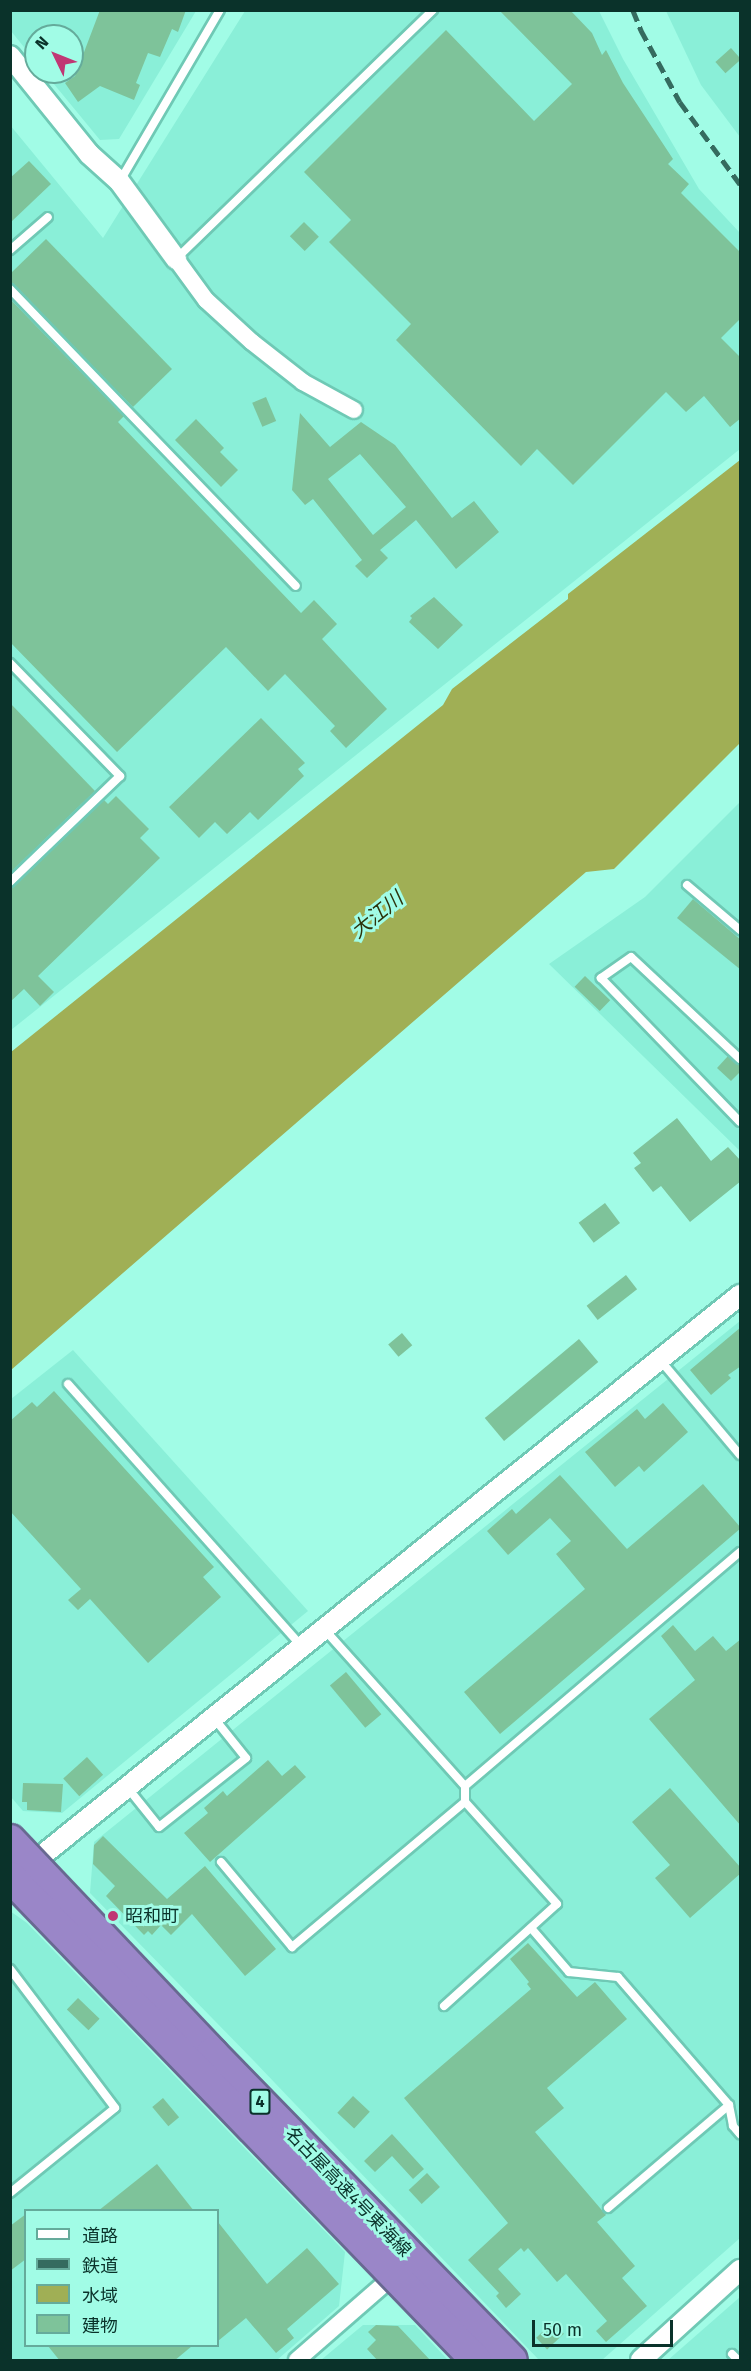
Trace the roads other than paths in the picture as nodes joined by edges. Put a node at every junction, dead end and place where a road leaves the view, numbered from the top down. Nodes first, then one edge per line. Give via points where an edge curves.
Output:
1 (220, 10) edge
2 (433, 10) edge
3 (10, 56) edge
4 (119, 181) junction
5 (48, 217) dead end
6 (12, 245) edge
7 (176, 259) junction
8 (10, 289) edge
9 (354, 410) dead end
10 (296, 586) dead end
11 (10, 663) edge
12 (10, 882) edge
13 (687, 885) dead end
14 (741, 930) edge
15 (741, 1059) edge
16 (741, 1122) edge
17 (741, 1295) edge
18 (660, 1360) junction
19 (68, 1384) dead end
20 (741, 1455) edge
21 (741, 1552) edge
22 (323, 1629) junction
23 (302, 1647) junction
24 (214, 1718) junction
25 (465, 1786) junction
26 (127, 1787) junction
27 (465, 1802) junction
28 (10, 1840) edge
29 (40, 1857) joint
30 (220, 1862) dead end
31 (18, 1875) edge
32 (10, 1884) edge
33 (531, 1928) junction
34 (10, 1969) edge
35 (444, 2006) dead end
36 (729, 2105) junction
37 (741, 2134) edge
38 (10, 2193) edge
39 (608, 2208) dead end
40 (420, 2251) dead end
41 (741, 2270) edge
42 (297, 2361) edge
43 (476, 2361) edge
44 (512, 2361) edge
45 (641, 2361) edge

1 - 4 lane
2 - 7 lane
3 - 4 street via 88,154
4 - 7 street
5 - 6 lane
7 - 9 street via 206,300 252,342 303,382
8 - 10 lane
11 - 12 lane via 120,776
13 - 14 lane
15 - 16 lane via 631,957 600,978
17 - 18 street
18 - 20 lane
18 - 22 street
19 - 23 lane
21 - 25 lane
22 - 23 street
22 - 25 lane
23 - 24 street
24 - 26 street
24 - 26 lane via 246,1758 177,1814 159,1827
25 - 27 lane
26 - 29 street
27 - 30 lane via 292,1947
27 - 33 lane via 557,1904
28 - 44 highway, 名古屋高速4号東海線 / 4, bridge
29 - 31 lane
31 - 32 lane
31 - 43 highway, 名古屋高速4号東海線 / 4, bridge
33 - 35 lane
33 - 36 lane via 569,1972 618,1977
34 - 38 lane via 115,2108
36 - 37 lane via 733,2126
36 - 39 lane
40 - 42 street
41 - 45 street

